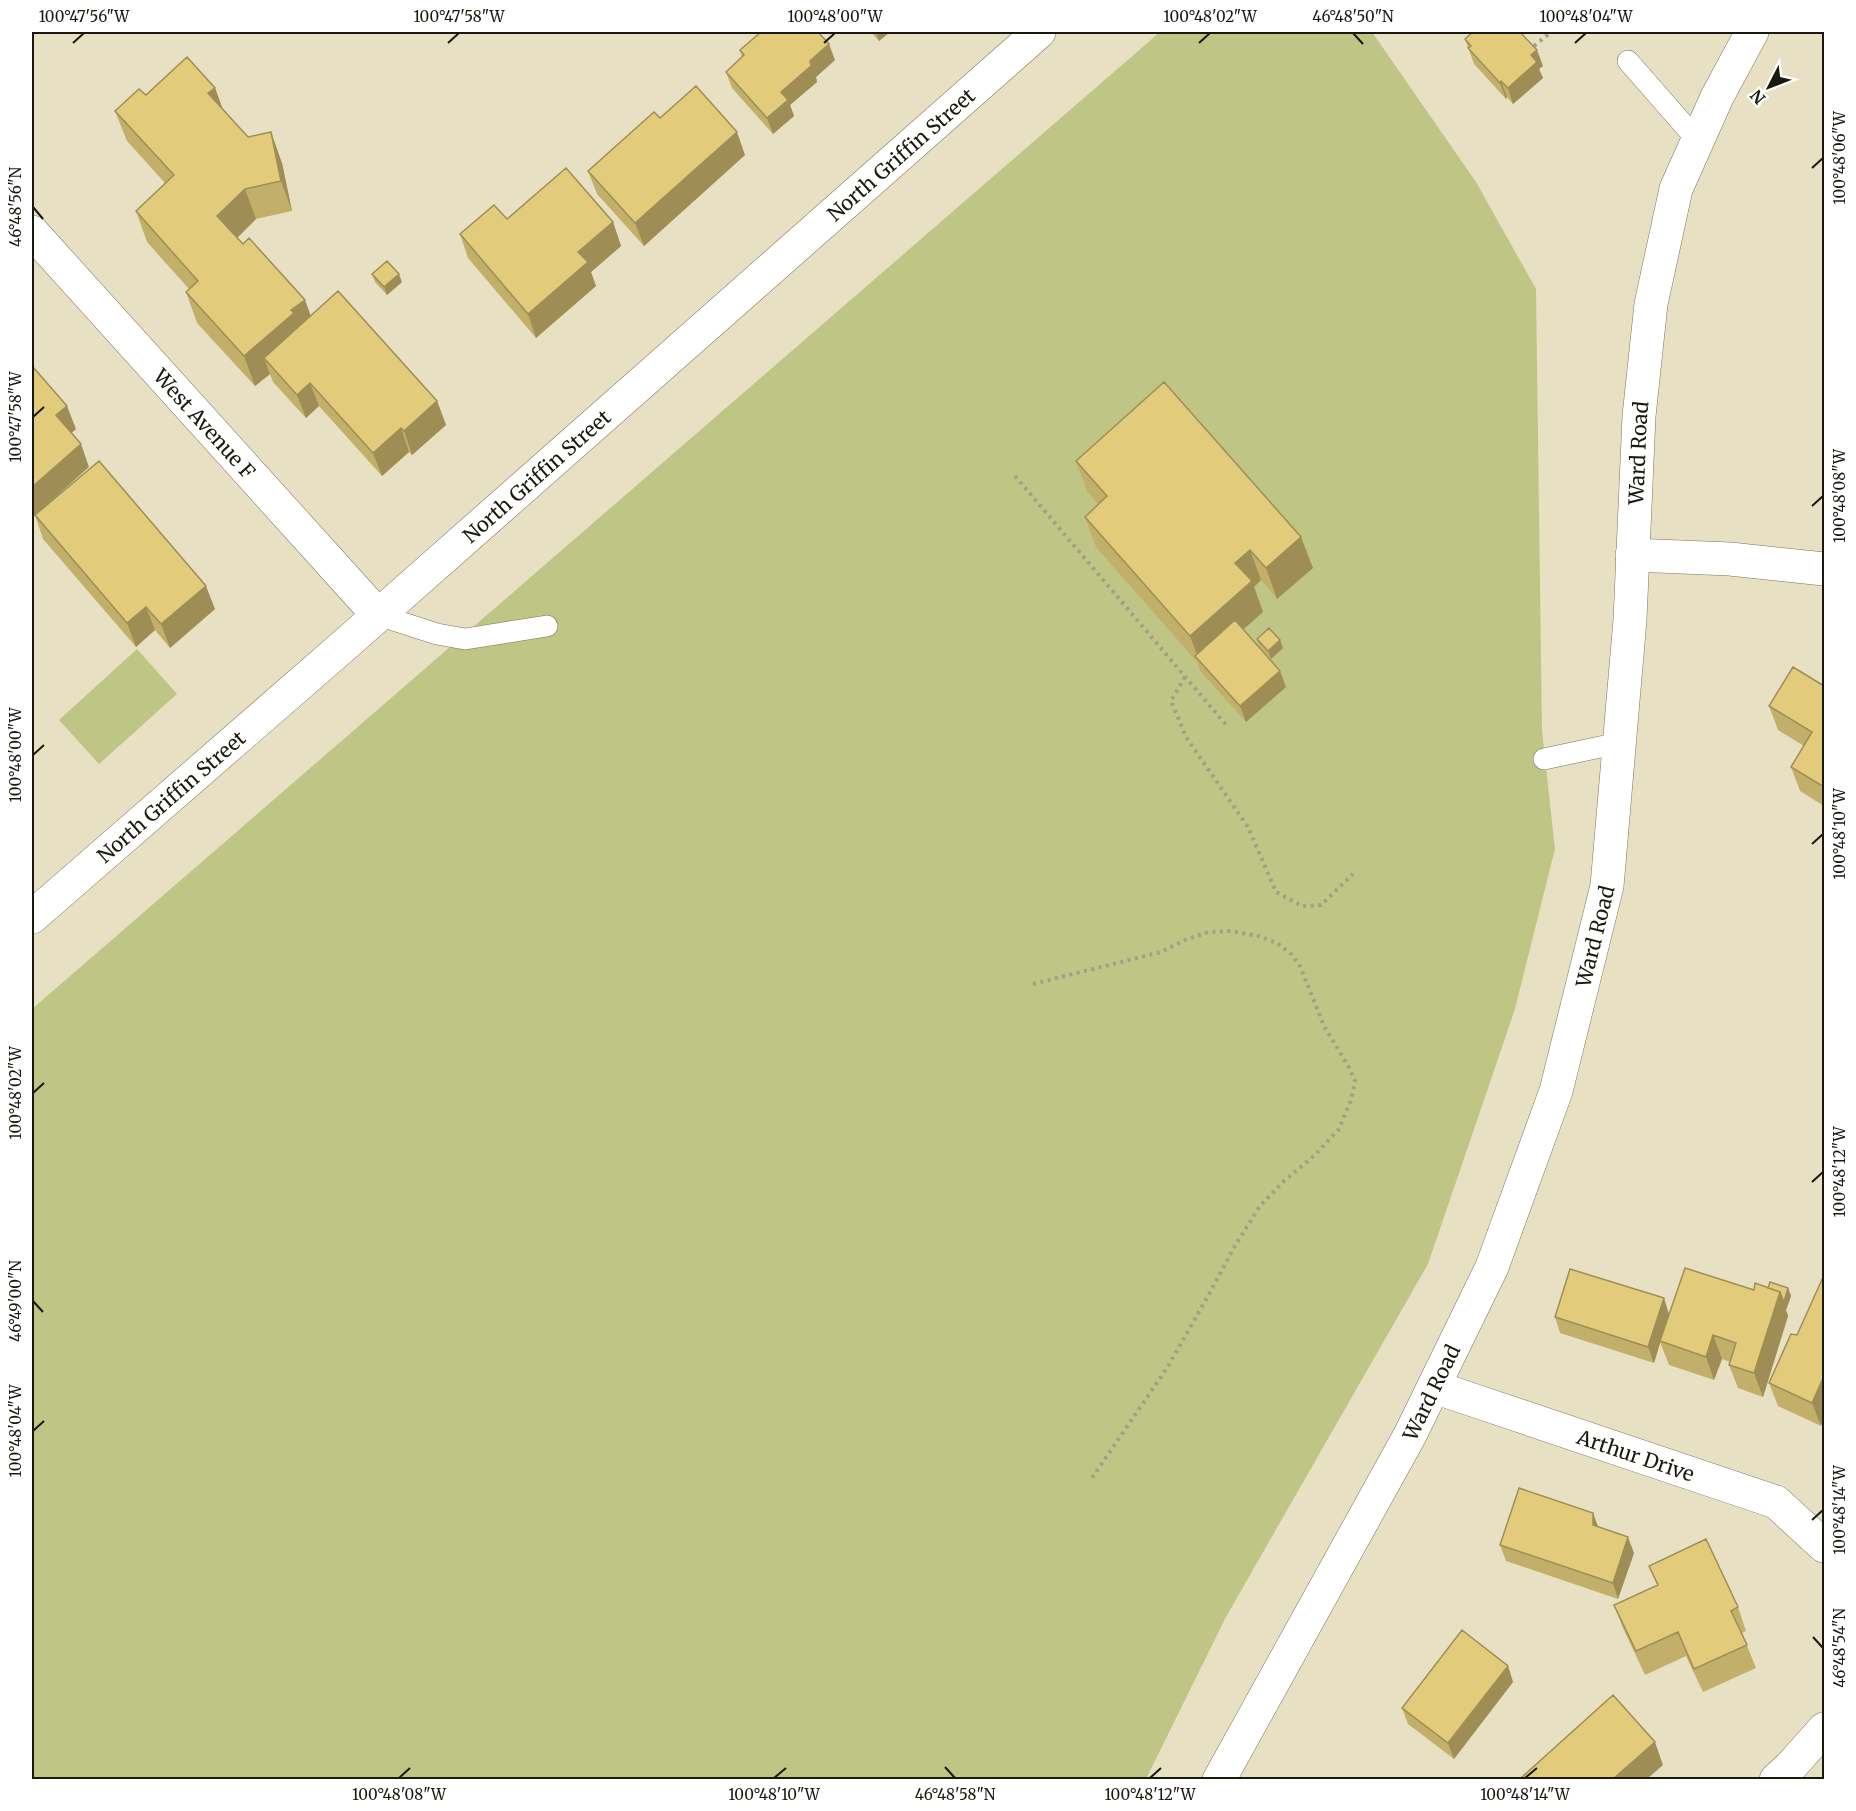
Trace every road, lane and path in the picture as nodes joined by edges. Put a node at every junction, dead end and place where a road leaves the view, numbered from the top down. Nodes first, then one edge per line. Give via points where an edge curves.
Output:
1 (1039, 32) edge
2 (1551, 32) edge
3 (1752, 32) edge
4 (1534, 46) edge
5 (1628, 61) dead end
6 (1698, 141) junction
7 (32, 232) edge
8 (1015, 476) dead end
9 (1632, 555) junction
10 (1824, 569) edge
11 (378, 615) junction
12 (547, 626) dead end
13 (1185, 677) junction
14 (1227, 726) dead end
15 (1619, 743) junction
16 (1544, 759) dead end
17 (1353, 874) dead end
18 (32, 917) edge
19 (1033, 984) dead end
20 (1434, 1387) junction
21 (1092, 1478) dead end
22 (1824, 1546) edge
23 (1824, 1729) edge
24 (1219, 1779) edge
25 (1776, 1779) edge

1 - 11 street, North Griffin Street
2 - 4 path
3 - 6 street, Ward Road via 1716,97
5 - 6 lane
6 - 9 street, Ward Road via 1676,189 1651,304 1639,416
7 - 11 street, West Avenue F
8 - 13 path
9 - 10 street via 1730,559
9 - 15 street, Ward Road
11 - 12 lane via 465,639
11 - 18 street, North Griffin Street
13 - 14 path
13 - 17 path via 1171,701 1186,737 1248,827 1276,892 1302,906 1321,905
15 - 16 lane
15 - 20 street, Ward Road via 1607,886 1556,1091 1492,1267
19 - 21 path via 1161,952 1208,932 1258,936 1277,943 1300,966 1324,1026 1355,1081 1339,1129 1260,1206 1167,1368
20 - 22 street, Arthur Drive via 1776,1502
20 - 24 street, Ward Road
23 - 25 street

